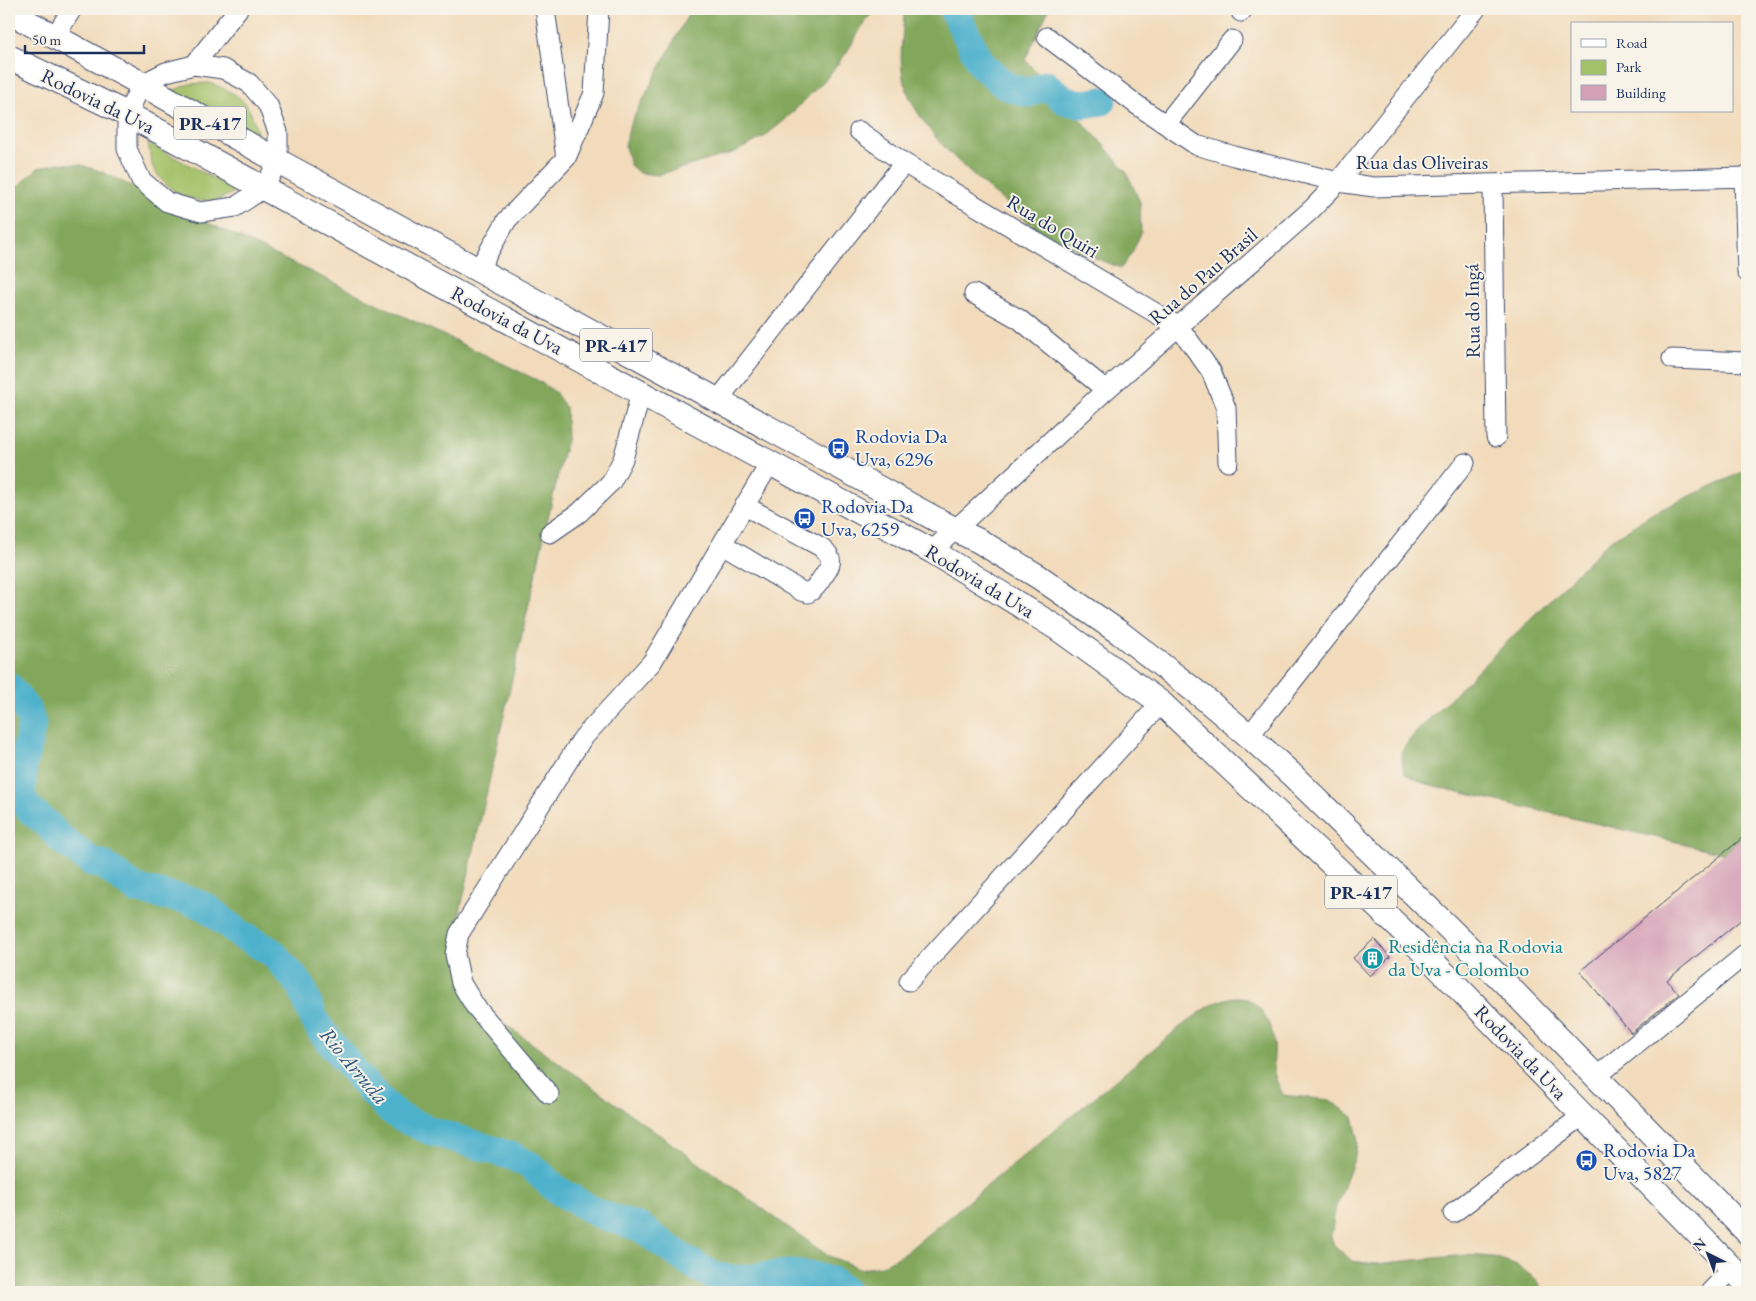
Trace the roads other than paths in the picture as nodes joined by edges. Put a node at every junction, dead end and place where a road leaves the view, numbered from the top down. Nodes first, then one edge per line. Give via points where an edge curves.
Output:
1 (72, 9) edge
2 (238, 9) edge
3 (544, 9) edge
4 (599, 9) edge
5 (1476, 9) edge
6 (9, 12) edge
7 (1047, 37) dead end
8 (54, 38) junction
9 (1232, 40) dead end
10 (9, 57) edge
11 (194, 65) junction
12 (142, 84) junction
13 (127, 114) junction
14 (1166, 124) junction
15 (859, 131) dead end
16 (566, 158) junction
17 (278, 161) junction
18 (904, 163) junction
19 (1745, 178) edge
20 (1338, 182) junction
21 (1493, 185) junction
22 (264, 188) junction
23 (478, 270) junction
24 (1747, 272) edge
25 (974, 294) dead end
26 (1179, 327) junction
27 (1672, 359) dead end
28 (1747, 362) edge
29 (1106, 390) junction
30 (641, 393) junction
31 (718, 400) junction
32 (1496, 436) dead end
33 (1228, 462) dead end
34 (770, 463) junction
35 (1465, 463) dead end
36 (745, 506) junction
37 (954, 529) junction
38 (550, 533) dead end
39 (722, 544) junction
40 (932, 551) junction
41 (1161, 703) junction
42 (1249, 736) junction
43 (1747, 953) edge
44 (909, 981) dead end
45 (1596, 1077) junction
46 (549, 1094) dead end
47 (1582, 1116) junction
48 (1453, 1213) dead end
49 (1747, 1232) edge
50 (1740, 1277) edge
51 (1710, 1292) edge

1 - 8 street
2 - 11 street
3 - 16 street
4 - 16 street via 594,93
5 - 20 street, Rua do Pau Brasil
6 - 8 main road, Rodovia da Uva / PR-417
7 - 14 street, Rua das Oliveiras
8 - 12 main road, Rodovia da Uva / PR-417
9 - 14 street
10 - 13 main road, Rodovia da Uva / PR-417
11 - 12 street via 166,72
11 - 17 street via 223,69 249,83 268,105 278,132
12 - 13 street
12 - 17 main road, Rodovia da Uva / PR-417
13 - 22 main road, Rodovia da Uva / PR-417
13 - 22 street via 127,148 142,180 168,202 201,212 235,207
14 - 20 street, Rua das Oliveiras via 1196,145
15 - 18 street, Rua do Quiri
16 - 23 street via 507,220
17 - 22 street
17 - 23 main road, Rodovia da Uva / PR-417
18 - 26 street, Rua do Quiri
18 - 31 street
19 - 21 street, Rua das Oliveiras
19 - 24 street
20 - 21 street, Rua das Oliveiras via 1374,187
20 - 26 street, Rua do Pau Brasil
21 - 32 street, Rua do Ingá
22 - 30 main road, Rodovia da Uva / PR-417
23 - 31 main road, Rodovia da Uva / PR-417
25 - 29 street via 1019,319
26 - 29 street, Rua do Pau Brasil
26 - 33 street via 1211,371 1226,408
27 - 28 street
29 - 37 street, Rua do Pau Brasil
30 - 34 main road, Rodovia da Uva / PR-417
30 - 38 street via 623,459 611,482 579,513
31 - 37 main road, Rodovia da Uva / PR-417
34 - 36 street
34 - 40 main road, Rodovia da Uva / PR-417
35 - 42 street
36 - 39 street
36 - 39 street via 821,547 830,558 830,566 814,590 808,593
37 - 40 street, Rua do Pau Brasil
37 - 42 main road, Rodovia da Uva / PR-417 via 1039,577 1120,633
39 - 46 street via 652,662 582,739 459,934 455,954 461,983 475,1006
40 - 41 main road, Rodovia da Uva / PR-417 via 1057,628
41 - 44 street
41 - 47 main road, Rodovia da Uva / PR-417 via 1404,932
42 - 45 main road, Rodovia da Uva / PR-417 via 1504,982
43 - 45 street
45 - 49 main road, Rodovia da Uva / PR-417
47 - 48 street
47 - 50 main road, Rodovia da Uva / PR-417
50 - 51 street

